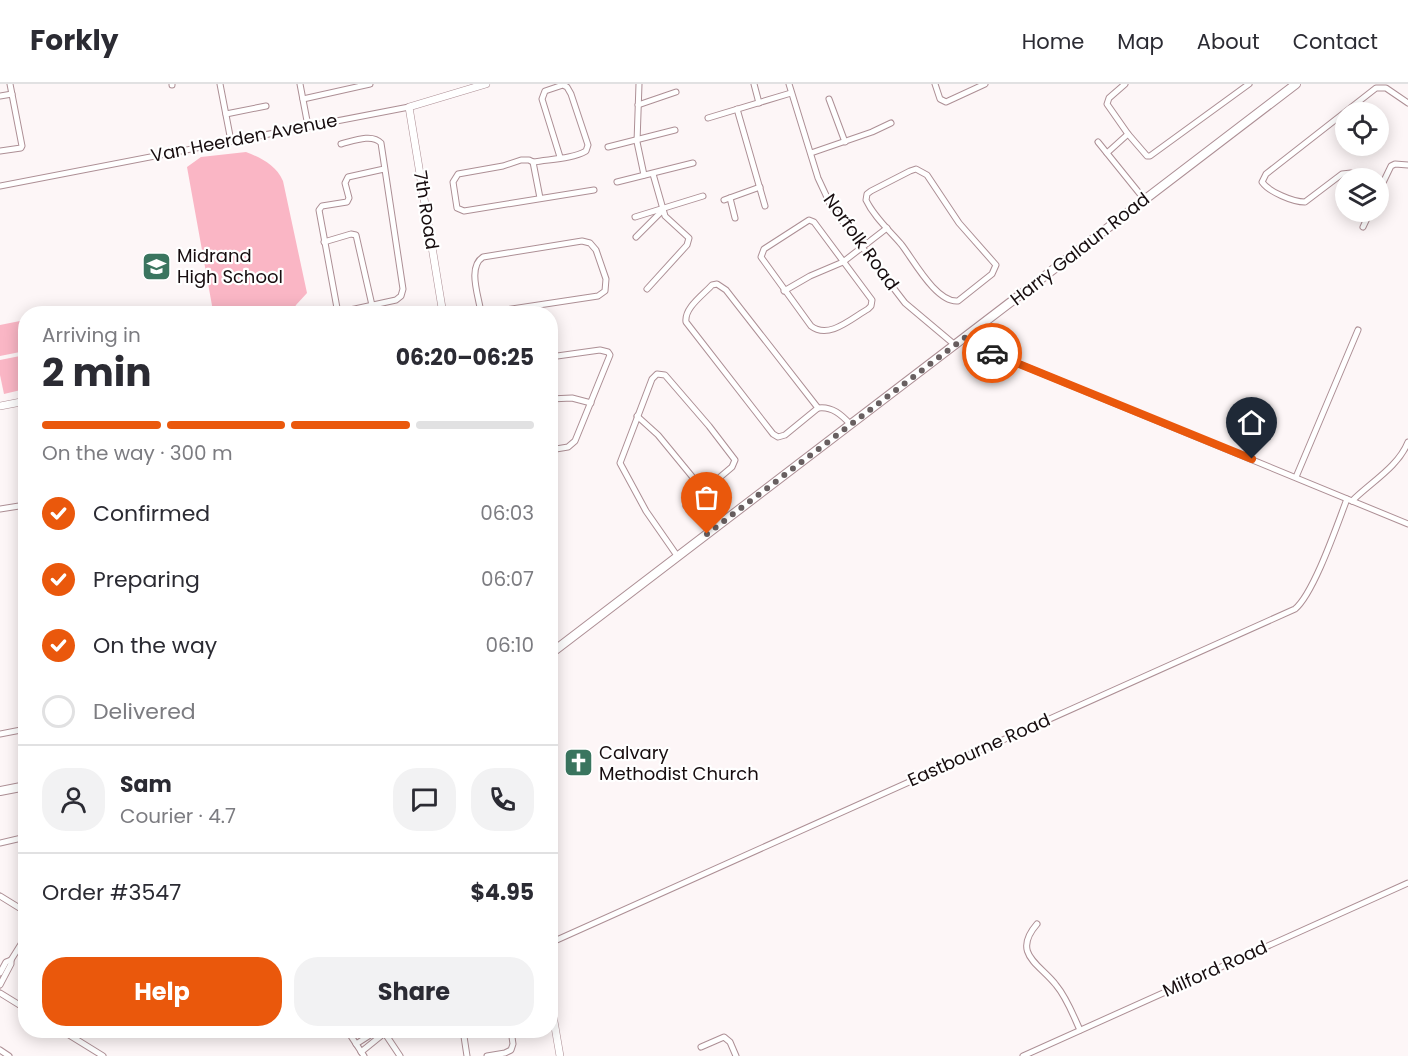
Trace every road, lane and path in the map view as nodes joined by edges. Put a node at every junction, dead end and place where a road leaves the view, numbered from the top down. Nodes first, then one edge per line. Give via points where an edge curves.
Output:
1 (10, 84) edge
2 (220, 84) edge
3 (300, 84) edge
4 (370, 84) edge
5 (486, 84) edge
6 (639, 84) edge
7 (754, 84) edge
8 (789, 84) edge
9 (935, 84) edge
10 (985, 84) edge
11 (1125, 84) edge
12 (1250, 84) edge
13 (1296, 84) edge
14 (559, 85) edge
15 (676, 92) dead end
16 (791, 93) junction
17 (12, 94) junction
18 (0, 96) edge
19 (303, 99) junction
20 (829, 99) dead end
21 (759, 103) junction
22 (1408, 104) edge
23 (638, 105) junction
24 (266, 106) dead end
25 (409, 107) junction
26 (737, 109) junction
27 (226, 114) junction
28 (708, 117) dead end
29 (891, 123) dead end
30 (308, 126) junction
31 (675, 130) dead end
32 (1128, 134) junction
33 (637, 139) junction
34 (231, 141) junction
35 (846, 142) junction
36 (1098, 142) dead end
37 (341, 144) dead end
38 (609, 147) dead end
39 (0, 152) edge
40 (811, 153) junction
41 (1107, 153) junction
42 (560, 157) junction
43 (533, 162) junction
44 (693, 163) dead end
45 (1408, 165) edge
46 (384, 169) junction
47 (1389, 170) edge
48 (653, 174) junction
49 (644, 175) junction
50 (1335, 179) edge
51 (617, 182) dead end
52 (0, 186) edge
53 (760, 187) junction
54 (594, 190) dead end
55 (703, 196) dead end
56 (540, 198) junction
57 (1144, 199) junction
58 (765, 206) dead end
59 (663, 210) junction
60 (635, 217) dead end
61 (735, 218) dead end
62 (1365, 222) edge
63 (1363, 227) dead end
64 (887, 228) junction
65 (636, 237) dead end
66 (324, 242) junction
67 (863, 248) junction
68 (843, 262) junction
69 (647, 289) dead end
70 (784, 291) junction
71 (372, 305) junction
72 (338, 306) edge
73 (368, 306) edge
74 (442, 306) edge
75 (479, 306) edge
76 (525, 306) edge
77 (1358, 330) dead end
78 (967, 336) junction
79 (955, 345) junction
80 (558, 356) edge
81 (558, 399) edge
82 (18, 403) edge
83 (591, 403) junction
84 (0, 406) edge
85 (818, 408) junction
86 (637, 416) junction
87 (850, 425) junction
88 (1408, 441) edge
89 (558, 449) edge
90 (1296, 477) junction
91 (704, 491) junction
92 (1350, 500) junction
93 (18, 506) edge
94 (686, 506) dead end
95 (0, 509) edge
96 (1408, 524) edge
97 (678, 557) junction
98 (558, 648) edge
99 (18, 731) edge
100 (0, 734) edge
101 (18, 788) edge
102 (0, 791) edge
103 (18, 839) edge
104 (0, 843) edge
105 (1408, 883) edge
106 (0, 896) edge
107 (18, 907) edge
108 (1037, 924) dead end
109 (558, 939) edge
110 (18, 949) edge
111 (11, 960) junction
112 (0, 973) edge
113 (0, 986) edge
114 (0, 993) edge
115 (18, 1004) edge
116 (1080, 1030) junction
117 (73, 1038) edge
118 (352, 1038) edge
119 (370, 1038) edge
120 (377, 1038) edge
121 (387, 1038) edge
122 (464, 1038) edge
123 (512, 1038) edge
124 (557, 1038) edge
125 (356, 1044) junction
126 (701, 1047) dead end
127 (0, 1050) edge
128 (362, 1054) edge
129 (9, 1056) edge
130 (103, 1056) edge
131 (400, 1056) edge
132 (467, 1056) edge
133 (487, 1056) edge
134 (560, 1056) edge
135 (736, 1056) edge
136 (1023, 1056) edge

1 - 17 street
2 - 27 street
3 - 19 street
4 - 19 street
5 - 25 street, Van Heerden Avenue
6 - 23 street
7 - 21 street
8 - 16 street, Norfolk Road
9 - 10 street via 940,99 946,102
11 - 32 street via 1107,102
12 - 32 street via 1153,156 1147,156
13 - 57 main road, Harry Galaun Road
14 - 42 street via 545,91 542,99
14 - 42 street via 565,85 571,94 588,145 585,152
15 - 23 street
16 - 21 street
16 - 40 street, Norfolk Road
17 - 18 street
17 - 39 street via 22,146
19 - 30 street
20 - 35 street
21 - 26 street
22 - 50 street via 1386,87 1376,88 1266,174 1262,182 1302,202
23 - 33 street
24 - 27 street
25 - 30 street, Van Heerden Avenue
25 - 74 street, 7th Road
26 - 28 street
26 - 53 street
27 - 34 street
29 - 35 street
30 - 34 street, Van Heerden Avenue
31 - 33 street
32 - 41 street
33 - 38 street
33 - 49 street
34 - 52 street, Van Heerden Avenue
35 - 40 street
36 - 41 street
37 - 46 street via 378,139
40 - 67 street, Norfolk Road via 827,200
41 - 57 street
42 - 43 street
43 - 56 street
43 - 56 street via 521,160 458,174 453,182 456,206 464,211
44 - 48 street
45 - 47 street via 1392,165
46 - 66 street via 350,176 345,183 347,202 320,207
46 - 71 street via 403,289 396,300
48 - 49 street
48 - 59 street
49 - 51 street
53 - 58 street
53 - 61 street via 727,199
54 - 56 street
55 - 59 street
57 - 78 main road, Harry Galaun Road
59 - 60 street
59 - 65 street
59 - 69 street via 689,241
62 - 63 street
64 - 64 street via 869,207 867,194 910,171 923,171 958,223 992,259 994,271 958,301 950,301 926,280
64 - 67 street
66 - 71 street via 356,235
66 - 72 street
67 - 68 street
67 - 79 street, Norfolk Road via 905,303
68 - 70 street
68 - 70 street via 814,222 807,221 761,253
68 - 70 street via 872,304 829,331 811,326
71 - 73 street
75 - 76 street via 475,271 476,262 483,257 582,241 591,243 607,283 602,294
77 - 90 street
78 - 79 main road, Harry Galaun Road
78 - 90 street via 983,349
79 - 87 main road, Harry Galaun Road
80 - 83 street via 600,350 609,353
81 - 83 street
82 - 84 street
83 - 89 street via 573,443
85 - 85 street via 785,435 773,434 686,322 688,311 712,285 726,290
85 - 87 street via 836,411
86 - 91 street via 654,430
86 - 91 street via 654,376 664,375 735,460
86 - 97 street via 621,466
87 - 97 main road, Harry Galaun Road
88 - 92 street via 1391,467
90 - 92 street
91 - 94 street
92 - 96 street
92 - 109 street, Eastbourne Road via 1307,594 1295,609
93 - 95 street
97 - 98 main road, Harry Galaun Road
99 - 100 street
101 - 102 main road
103 - 104 street
105 - 116 street, Milford Road
106 - 107 street
108 - 116 street via 1028,936 1031,958 1057,985
110 - 111 street
111 - 112 street
111 - 113 street
114 - 115 street
116 - 136 street, Milford Road
117 - 130 street
118 - 125 street
119 - 125 street
120 - 128 street
121 - 131 street
122 - 132 street
123 - 133 street via 511,1050
124 - 134 street
125 - 128 street
126 - 135 street via 724,1037
127 - 129 street

